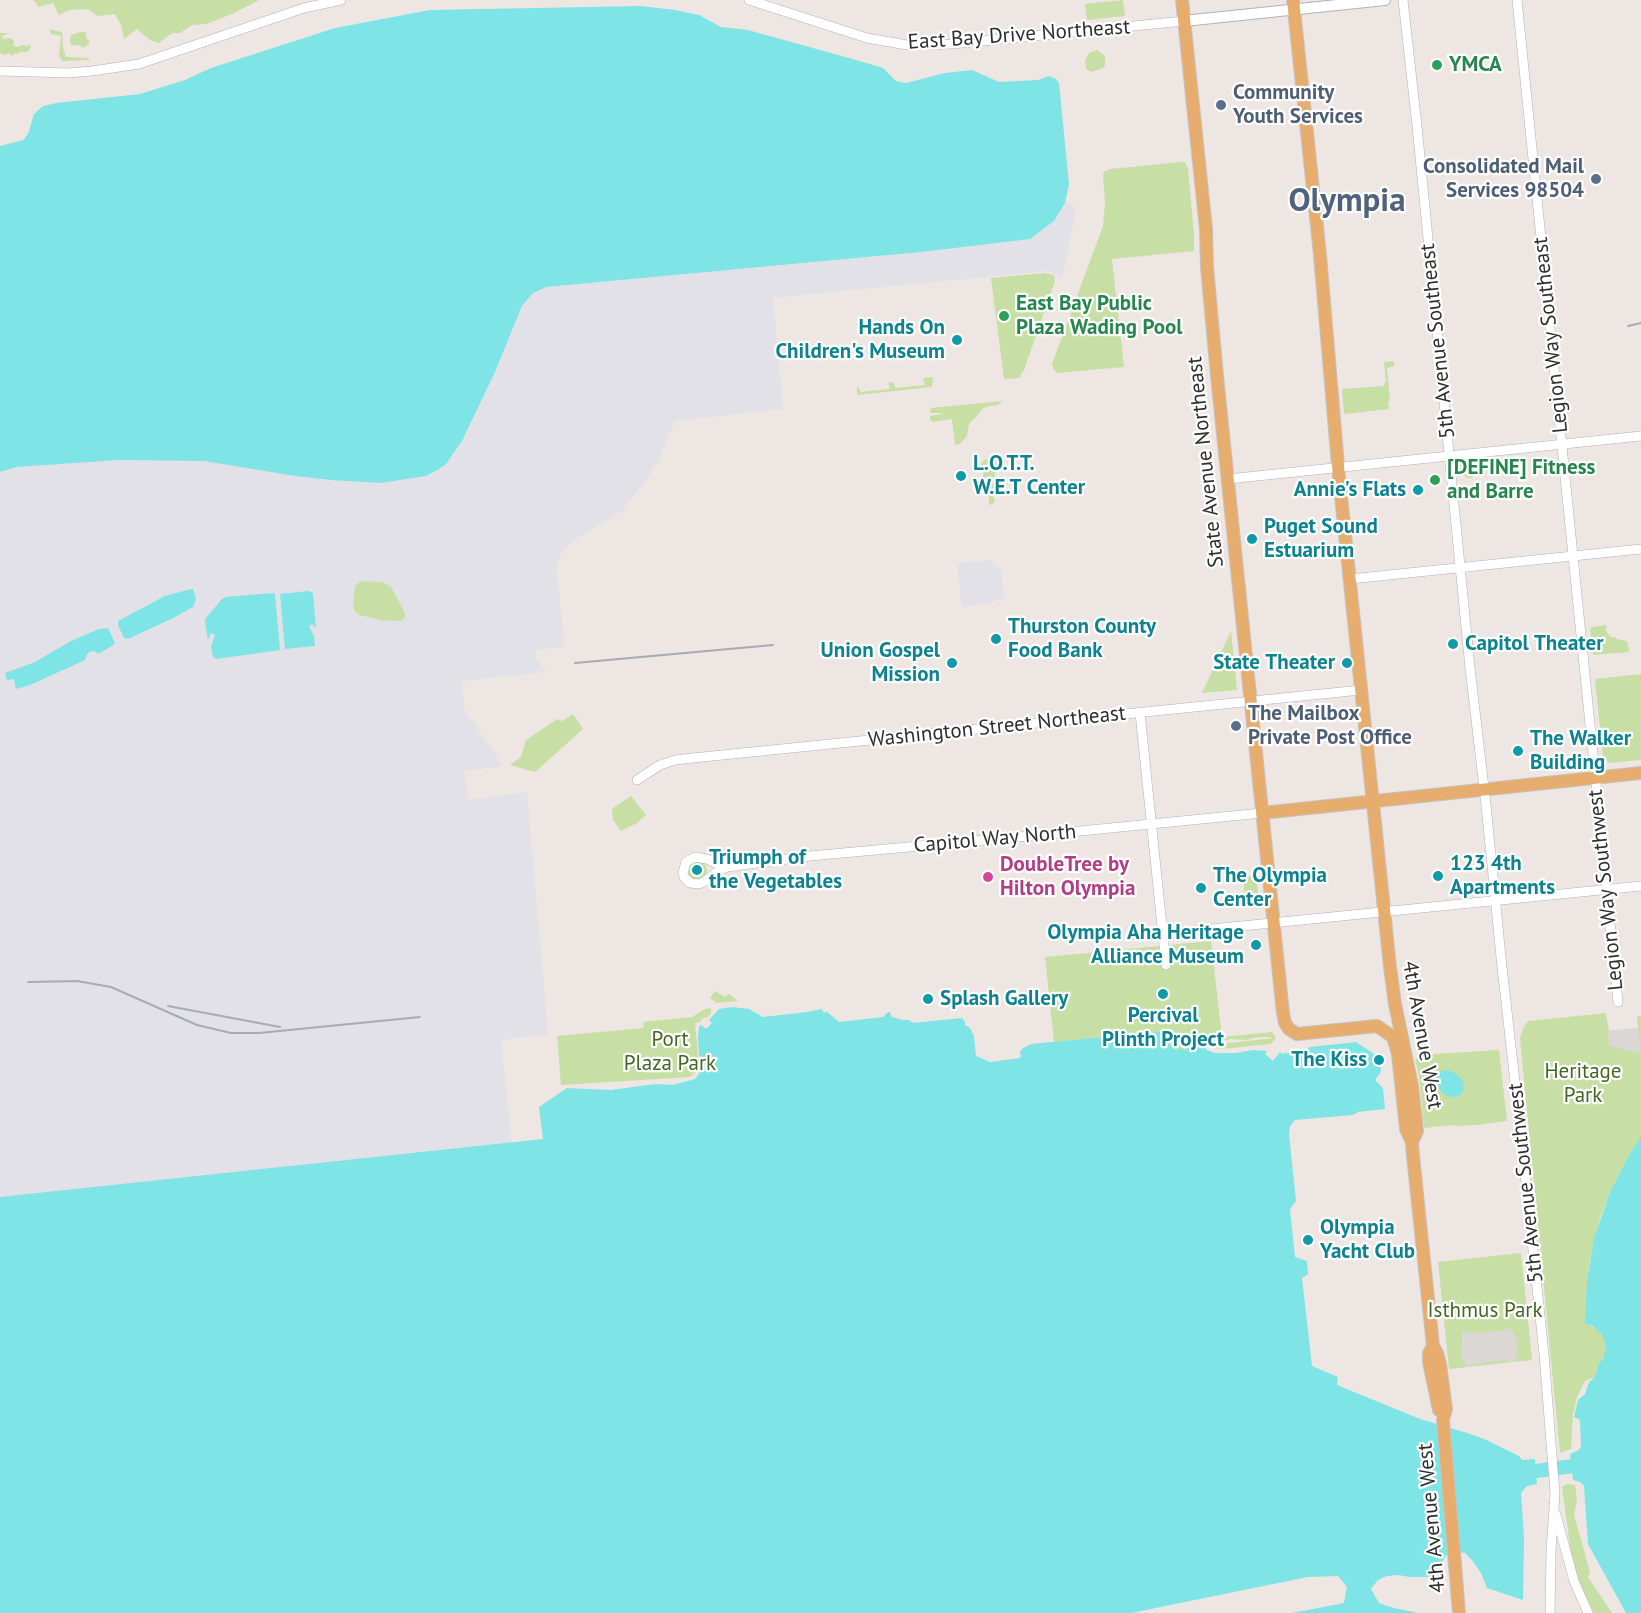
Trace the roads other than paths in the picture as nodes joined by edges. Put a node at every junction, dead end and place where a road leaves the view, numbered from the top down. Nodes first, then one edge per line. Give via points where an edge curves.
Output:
1 (341, 0) edge
2 (749, 0) edge
3 (1182, 0) edge
4 (1384, 0) edge
5 (1403, 0) edge
6 (1517, 0) edge
7 (1294, 5) edge
8 (1184, 21) junction
9 (0, 71) edge
10 (1641, 436) edge
11 (1562, 445) junction
12 (1449, 456) junction
13 (1339, 468) junction
14 (1228, 479) junction
15 (1641, 549) edge
16 (1573, 556) junction
17 (1461, 568) junction
18 (1350, 579) junction
19 (1361, 690) junction
20 (1251, 701) junction
21 (1140, 713) junction
22 (1641, 773) edge
23 (1595, 778) junction
24 (637, 780) dead end
25 (1484, 790) junction
26 (1372, 801) junction
27 (1262, 813) junction
28 (1151, 824) junction
29 (703, 858) junction
30 (728, 867) junction
31 (709, 878) junction
32 (1641, 886) edge
33 (1606, 889) junction
34 (1495, 900) junction
35 (1384, 912) junction
36 (1273, 923) junction
37 (1162, 934) junction
38 (1166, 965) dead end
39 (1618, 1002) dead end
40 (1395, 1004) junction
41 (1377, 1026) junction
42 (1413, 1142) junction
43 (1555, 1513) junction
44 (1459, 1613) edge
45 (1550, 1613) edge
46 (1588, 1613) edge

1 - 9 street via 304,8 139,64 68,73
2 - 8 street, East Bay Drive Northeast via 867,38 907,45
3 - 8 main road, State Avenue Northeast
4 - 7 main road, East Bay Drive Northeast
5 - 12 street, 5th Avenue Southeast
6 - 11 street, Legion Way Southeast
7 - 8 main road, East Bay Drive Northeast
7 - 13 main road, 4th Avenue West
8 - 14 main road, State Avenue Northeast
10 - 11 street
11 - 12 street
11 - 16 street, Legion Way Southeast
12 - 13 street
12 - 17 street, 5th Avenue Southeast
13 - 14 street
13 - 18 main road, 4th Avenue West
14 - 20 main road, State Avenue Northeast
15 - 16 street
16 - 17 street
16 - 23 street, Legion Way Southeast
17 - 18 street
17 - 25 street, 5th Avenue Southeast
18 - 19 main road, 4th Avenue West
19 - 20 street, Washington Street Northeast
19 - 26 main road, 4th Avenue West
20 - 21 street, Washington Street Northeast
20 - 27 main road, State Avenue Northeast
21 - 24 street, Washington Street Northeast via 675,760
21 - 28 street
22 - 23 main road
23 - 25 main road
23 - 33 street, Legion Way Southwest
25 - 26 main road
25 - 34 street, 5th Avenue Southwest
26 - 27 main road
26 - 35 main road, 4th Avenue West
27 - 28 street, Capitol Way North
27 - 36 main road, State Avenue Northeast
28 - 30 street, Capitol Way North
28 - 37 street
29 - 30 street, Capitol Way North
29 - 31 street via 710,866
29 - 31 street via 686,862 684,877 698,884
30 - 31 street, Capitol Way North
32 - 33 street
33 - 34 street
33 - 39 street, Legion Way Southwest
34 - 35 street
34 - 43 street, 5th Avenue Southwest via 1544,1354
35 - 36 street
35 - 40 main road, 4th Avenue West
36 - 37 street
36 - 41 main road, State Avenue Northeast via 1283,1013 1289,1029 1303,1034
37 - 38 street
40 - 41 main road via 1392,1016
40 - 42 main road, 4th Avenue West via 1413,1086 1417,1131
41 - 42 main road via 1393,1037 1397,1047 1406,1129
42 - 44 main road, 4th Avenue West via 1432,1346 1440,1365
43 - 45 street, 5th Avenue Southwest
43 - 46 street via 1578,1593

